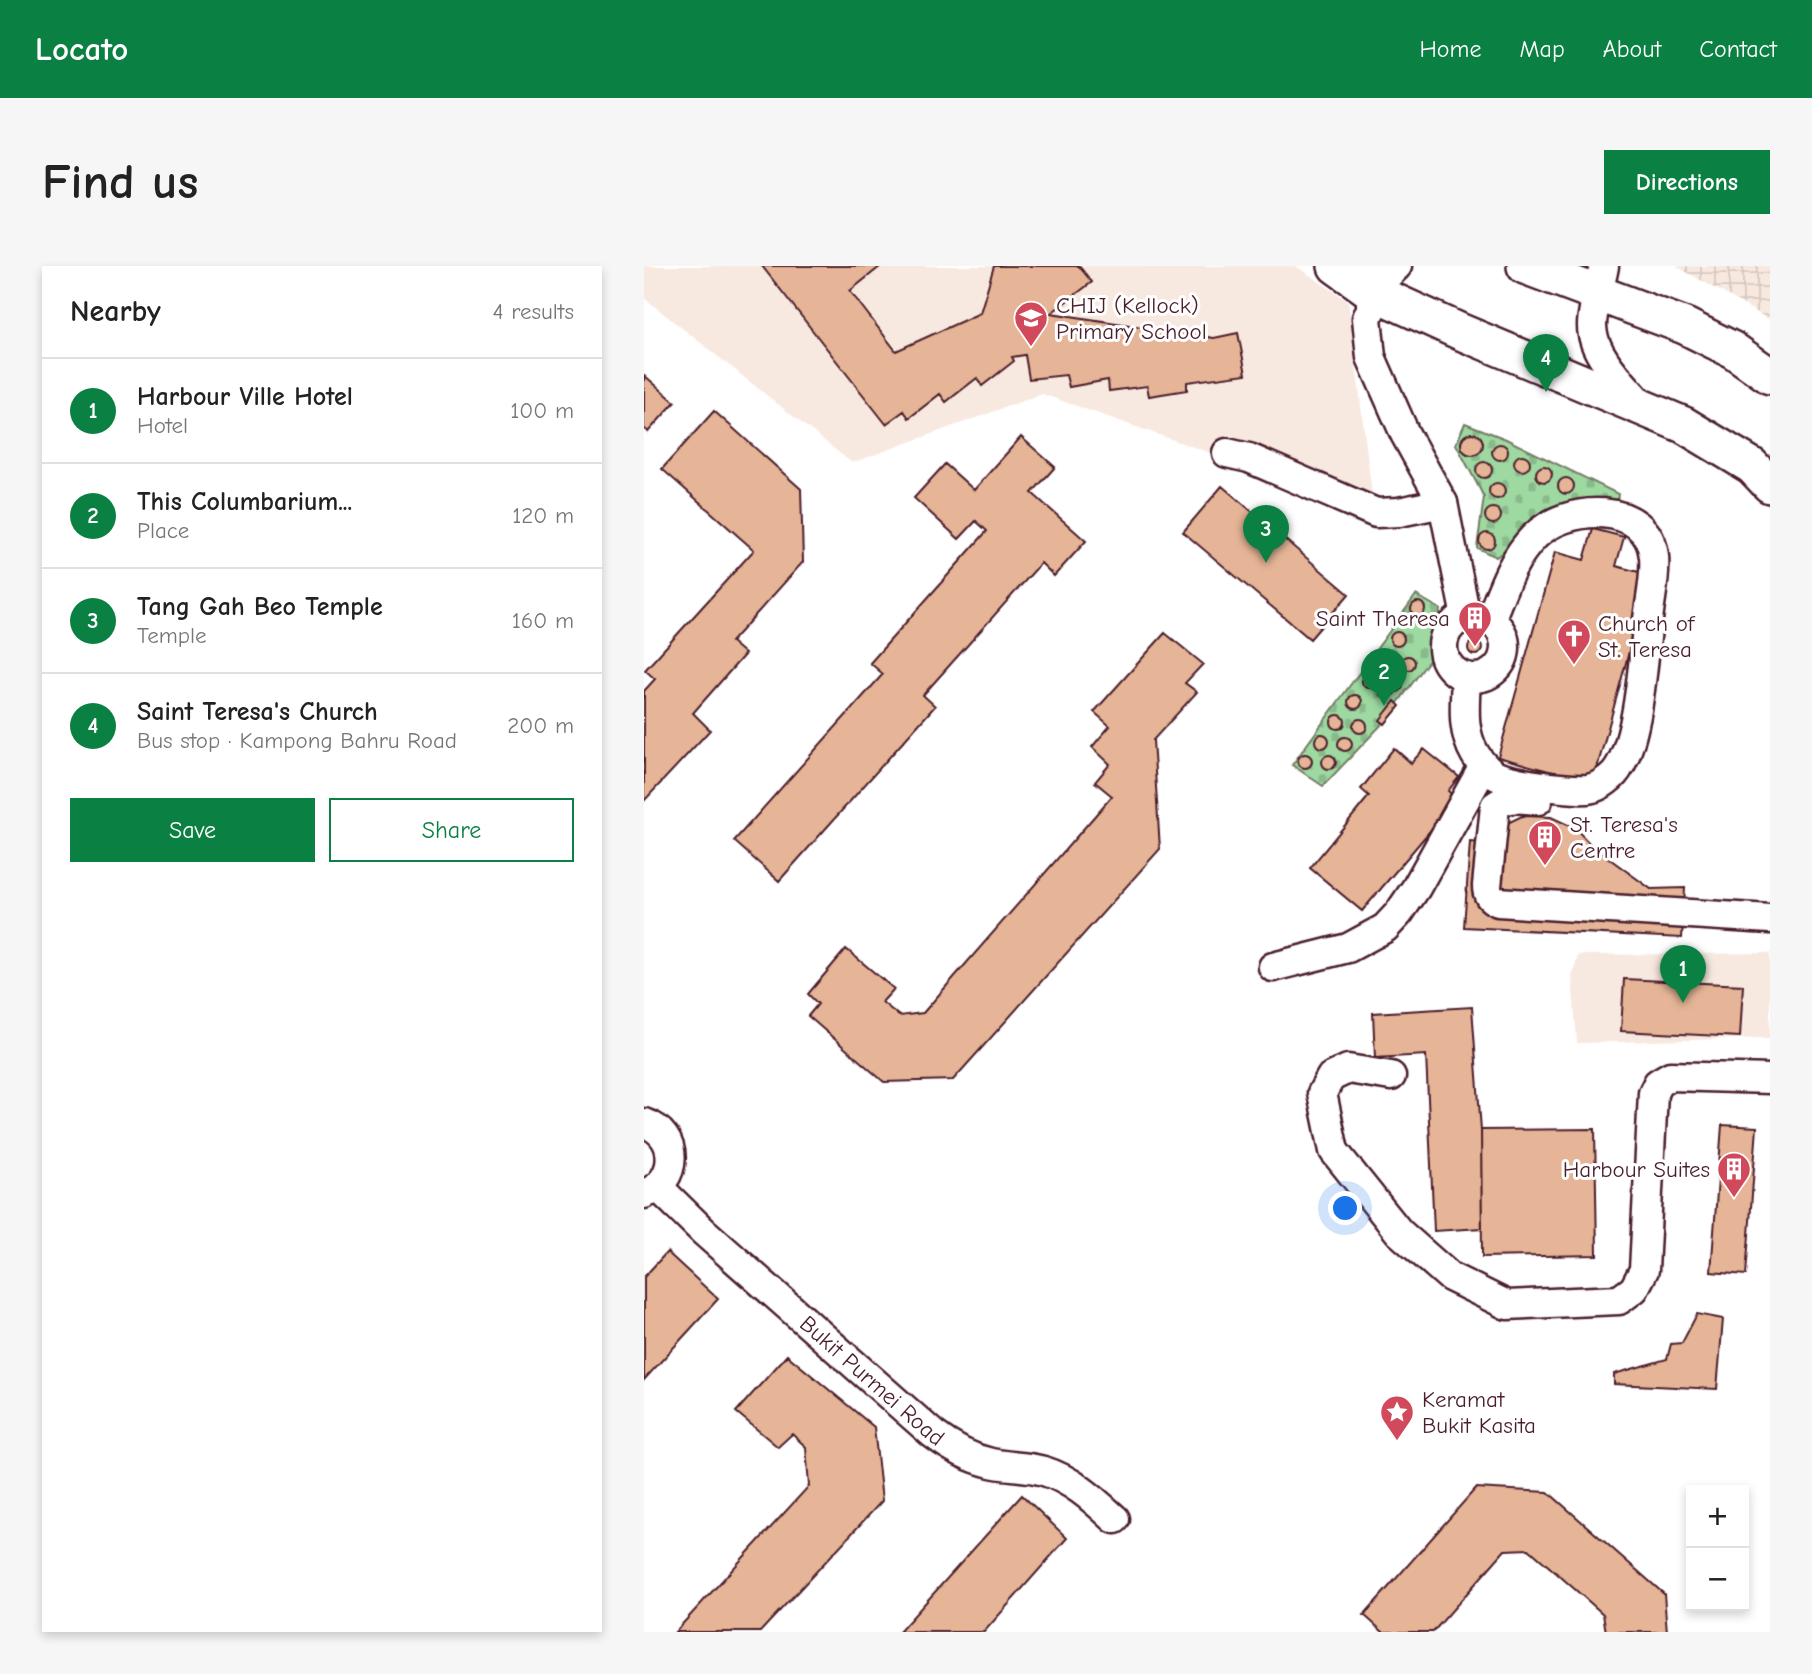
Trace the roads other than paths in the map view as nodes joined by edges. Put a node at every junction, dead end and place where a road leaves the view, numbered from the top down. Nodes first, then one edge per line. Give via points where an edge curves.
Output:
1 (1336, 266) edge
2 (1397, 266) edge
3 (1525, 266) edge
4 (1371, 278) edge
5 (1601, 280) edge
6 (1770, 376) edge
7 (1646, 409) junction
8 (1227, 453) dead end
9 (1770, 485) edge
10 (1443, 503) junction
11 (1478, 619) junction
12 (1466, 677) junction
13 (1484, 766) junction
14 (1599, 786) junction
15 (1770, 919) edge
16 (1273, 967) dead end
17 (1391, 1076) dead end
18 (1770, 1079) edge
19 (644, 1123) edge
20 (651, 1191) edge
21 (1115, 1519) dead end

1 - 4 main road
2 - 4 street
3 - 5 main road
4 - 7 main road via 1461,332
4 - 10 street via 1367,318 1371,357 1405,434
5 - 6 main road via 1733,350
5 - 7 street via 1593,340
7 - 9 main road via 1720,445 1752,466
8 - 10 street via 1249,458 1376,513
10 - 11 street
11 - 12 street via 1451,627 1444,643 1451,667
11 - 12 street via 1503,635 1504,654 1500,664 1485,676
11 - 14 street via 1531,539 1553,522 1569,515 1610,514 1634,524 1648,539 1654,571 1637,708 1624,758
12 - 13 street via 1465,727
13 - 14 street via 1510,781 1586,789
13 - 16 street via 1416,888 1385,928 1348,948
14 - 15 street via 1588,804 1516,798 1503,799 1495,806 1487,886 1492,900
17 - 18 street via 1348,1069 1331,1077 1322,1093 1334,1151 1399,1232 1450,1277 1507,1306 1619,1300 1634,1289 1644,1270 1653,1093 1658,1083 1670,1076
19 - 20 street via 659,1130 671,1152 667,1178
20 - 21 street, Bukit Purmei Road via 732,1256 939,1439 991,1463 1055,1475 1086,1493

